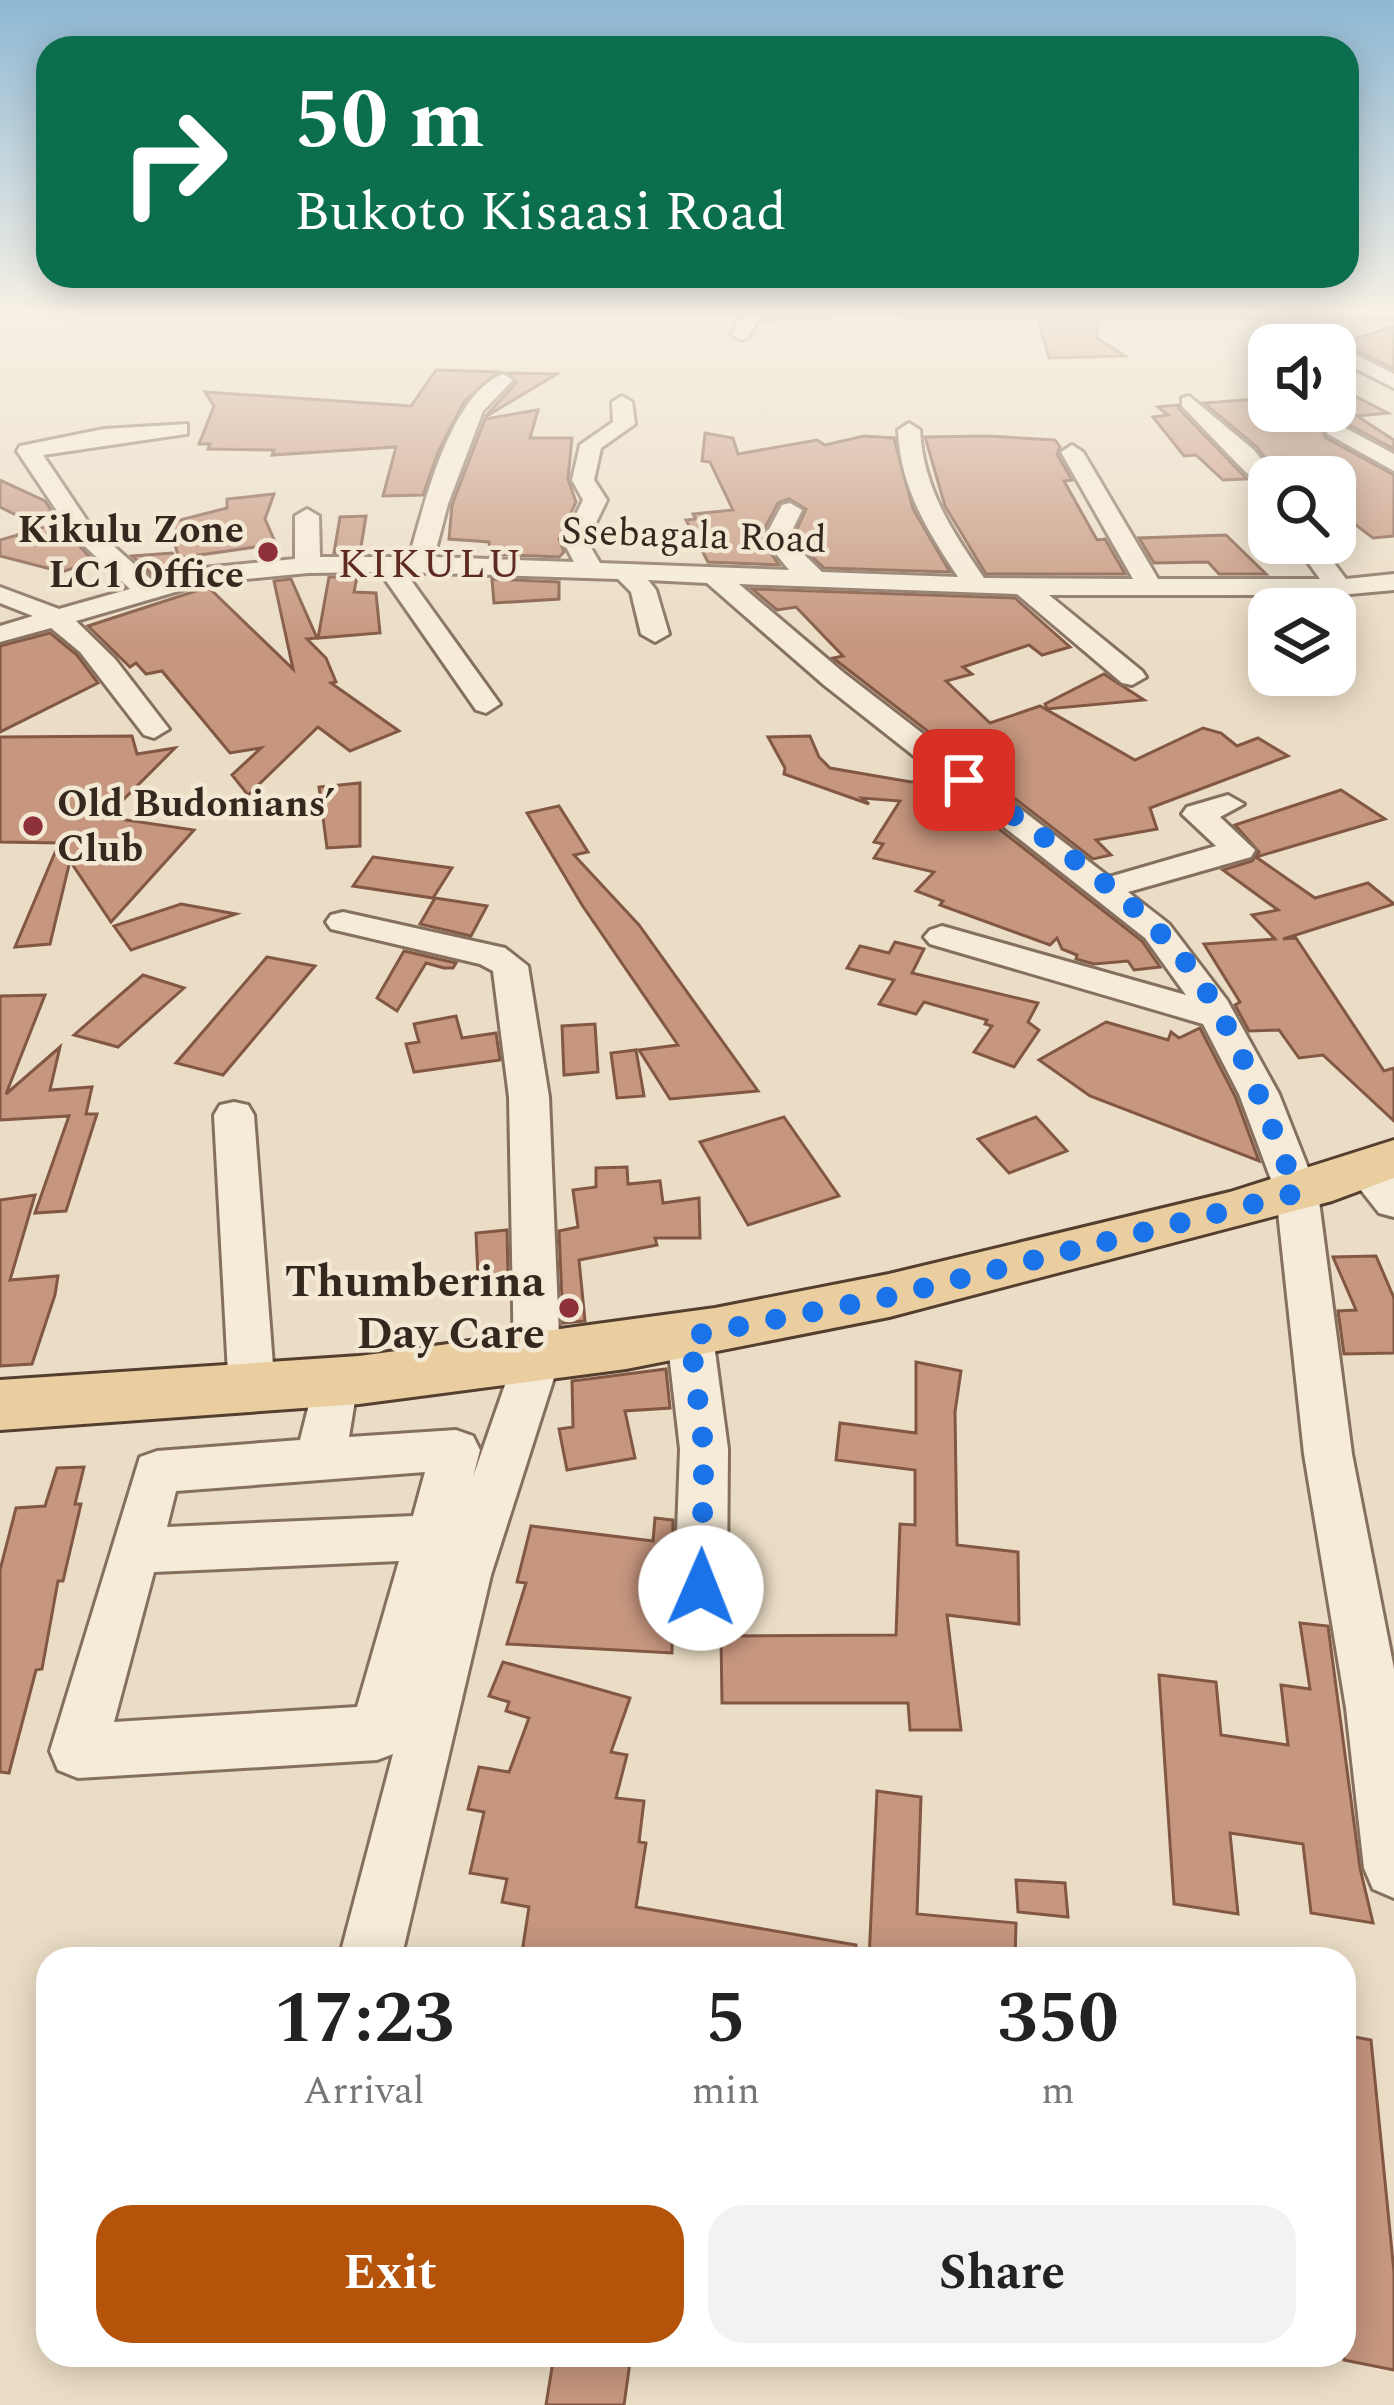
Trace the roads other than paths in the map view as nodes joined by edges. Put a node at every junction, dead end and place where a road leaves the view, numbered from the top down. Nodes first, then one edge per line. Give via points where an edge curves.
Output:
1 (468, 422) edge
2 (624, 422) edge
3 (1211, 422) edge
4 (179, 429) dead end
5 (909, 430) dead end
6 (1341, 432) edge
7 (1394, 439) edge
8 (1359, 443) junction
9 (1072, 452) dead end
10 (1248, 458) edge
11 (1394, 464) edge
12 (790, 510) dead end
13 (307, 516) dead end
14 (387, 564) junction
15 (1323, 564) edge
16 (308, 565) junction
17 (420, 565) junction
18 (591, 570) junction
19 (626, 573) junction
20 (716, 578) junction
21 (816, 580) junction
22 (1394, 582) edge
23 (975, 583) junction
24 (1340, 586) junction
25 (1024, 587) junction
26 (1150, 587) junction
27 (146, 590) junction
28 (0, 595) edge
29 (58, 617) junction
30 (0, 634) edge
31 (655, 634) dead end
32 (1132, 677) dead end
33 (486, 704) dead end
34 (154, 729) dead end
35 (1228, 803) dead end
36 (1106, 888) junction
37 (343, 922) dead end
38 (942, 937) dead end
39 (1218, 1016) junction
40 (234, 1115) dead end
41 (1385, 1177) edge
42 (1297, 1193) junction
43 (690, 1336) junction
44 (537, 1359) junction
45 (335, 1382) junction
46 (252, 1392) junction
47 (0, 1405) edge
48 (321, 1460) junction
49 (432, 1537) junction
50 (135, 1551) junction
51 (701, 1588) dead end
52 (1384, 1707) edge
53 (1394, 1868) edge
54 (373, 1947) edge

1 - 17 street
2 - 18 street via 591,445 583,473 595,500 575,541
3 - 10 street
4 - 27 street via 22,444 81,528
5 - 23 street via 924,506
6 - 8 street
7 - 8 street
8 - 11 street
9 - 26 street
12 - 21 street via 776,539
13 - 16 street
14 - 16 street, Ssebagala Road
14 - 17 street, Ssebagala Road
14 - 33 street
15 - 24 street
16 - 27 street, Ssebagala Road
17 - 18 street, Ssebagala Road
18 - 19 street, Ssebagala Road
19 - 20 street, Ssebagala Road
19 - 31 street via 643,590
20 - 21 street, Ssebagala Road
20 - 36 street
21 - 23 street, Ssebagala Road
22 - 24 street, Ssebagala Road
23 - 25 street, Ssebagala Road
24 - 26 street, Ssebagala Road
25 - 26 street, Ssebagala Road
25 - 32 street
27 - 29 street, Ssebagala Road
28 - 29 street
29 - 30 street, Ssebagala Road
29 - 34 street
35 - 36 street via 1198,814 1239,850
36 - 39 street via 1175,950
37 - 44 street via 511,966 529,1097
38 - 39 street
39 - 42 street
40 - 46 street
41 - 42 main road
42 - 43 main road via 888,1297
42 - 52 street via 1328,1454
43 - 44 main road
43 - 51 street via 704,1449
44 - 45 main road
44 - 54 street via 465,1575
45 - 46 main road
45 - 48 street
46 - 47 main road
48 - 49 street via 456,1450
48 - 50 street via 157,1472
49 - 50 street
49 - 50 street via 377,1733 79,1751
52 - 53 street

